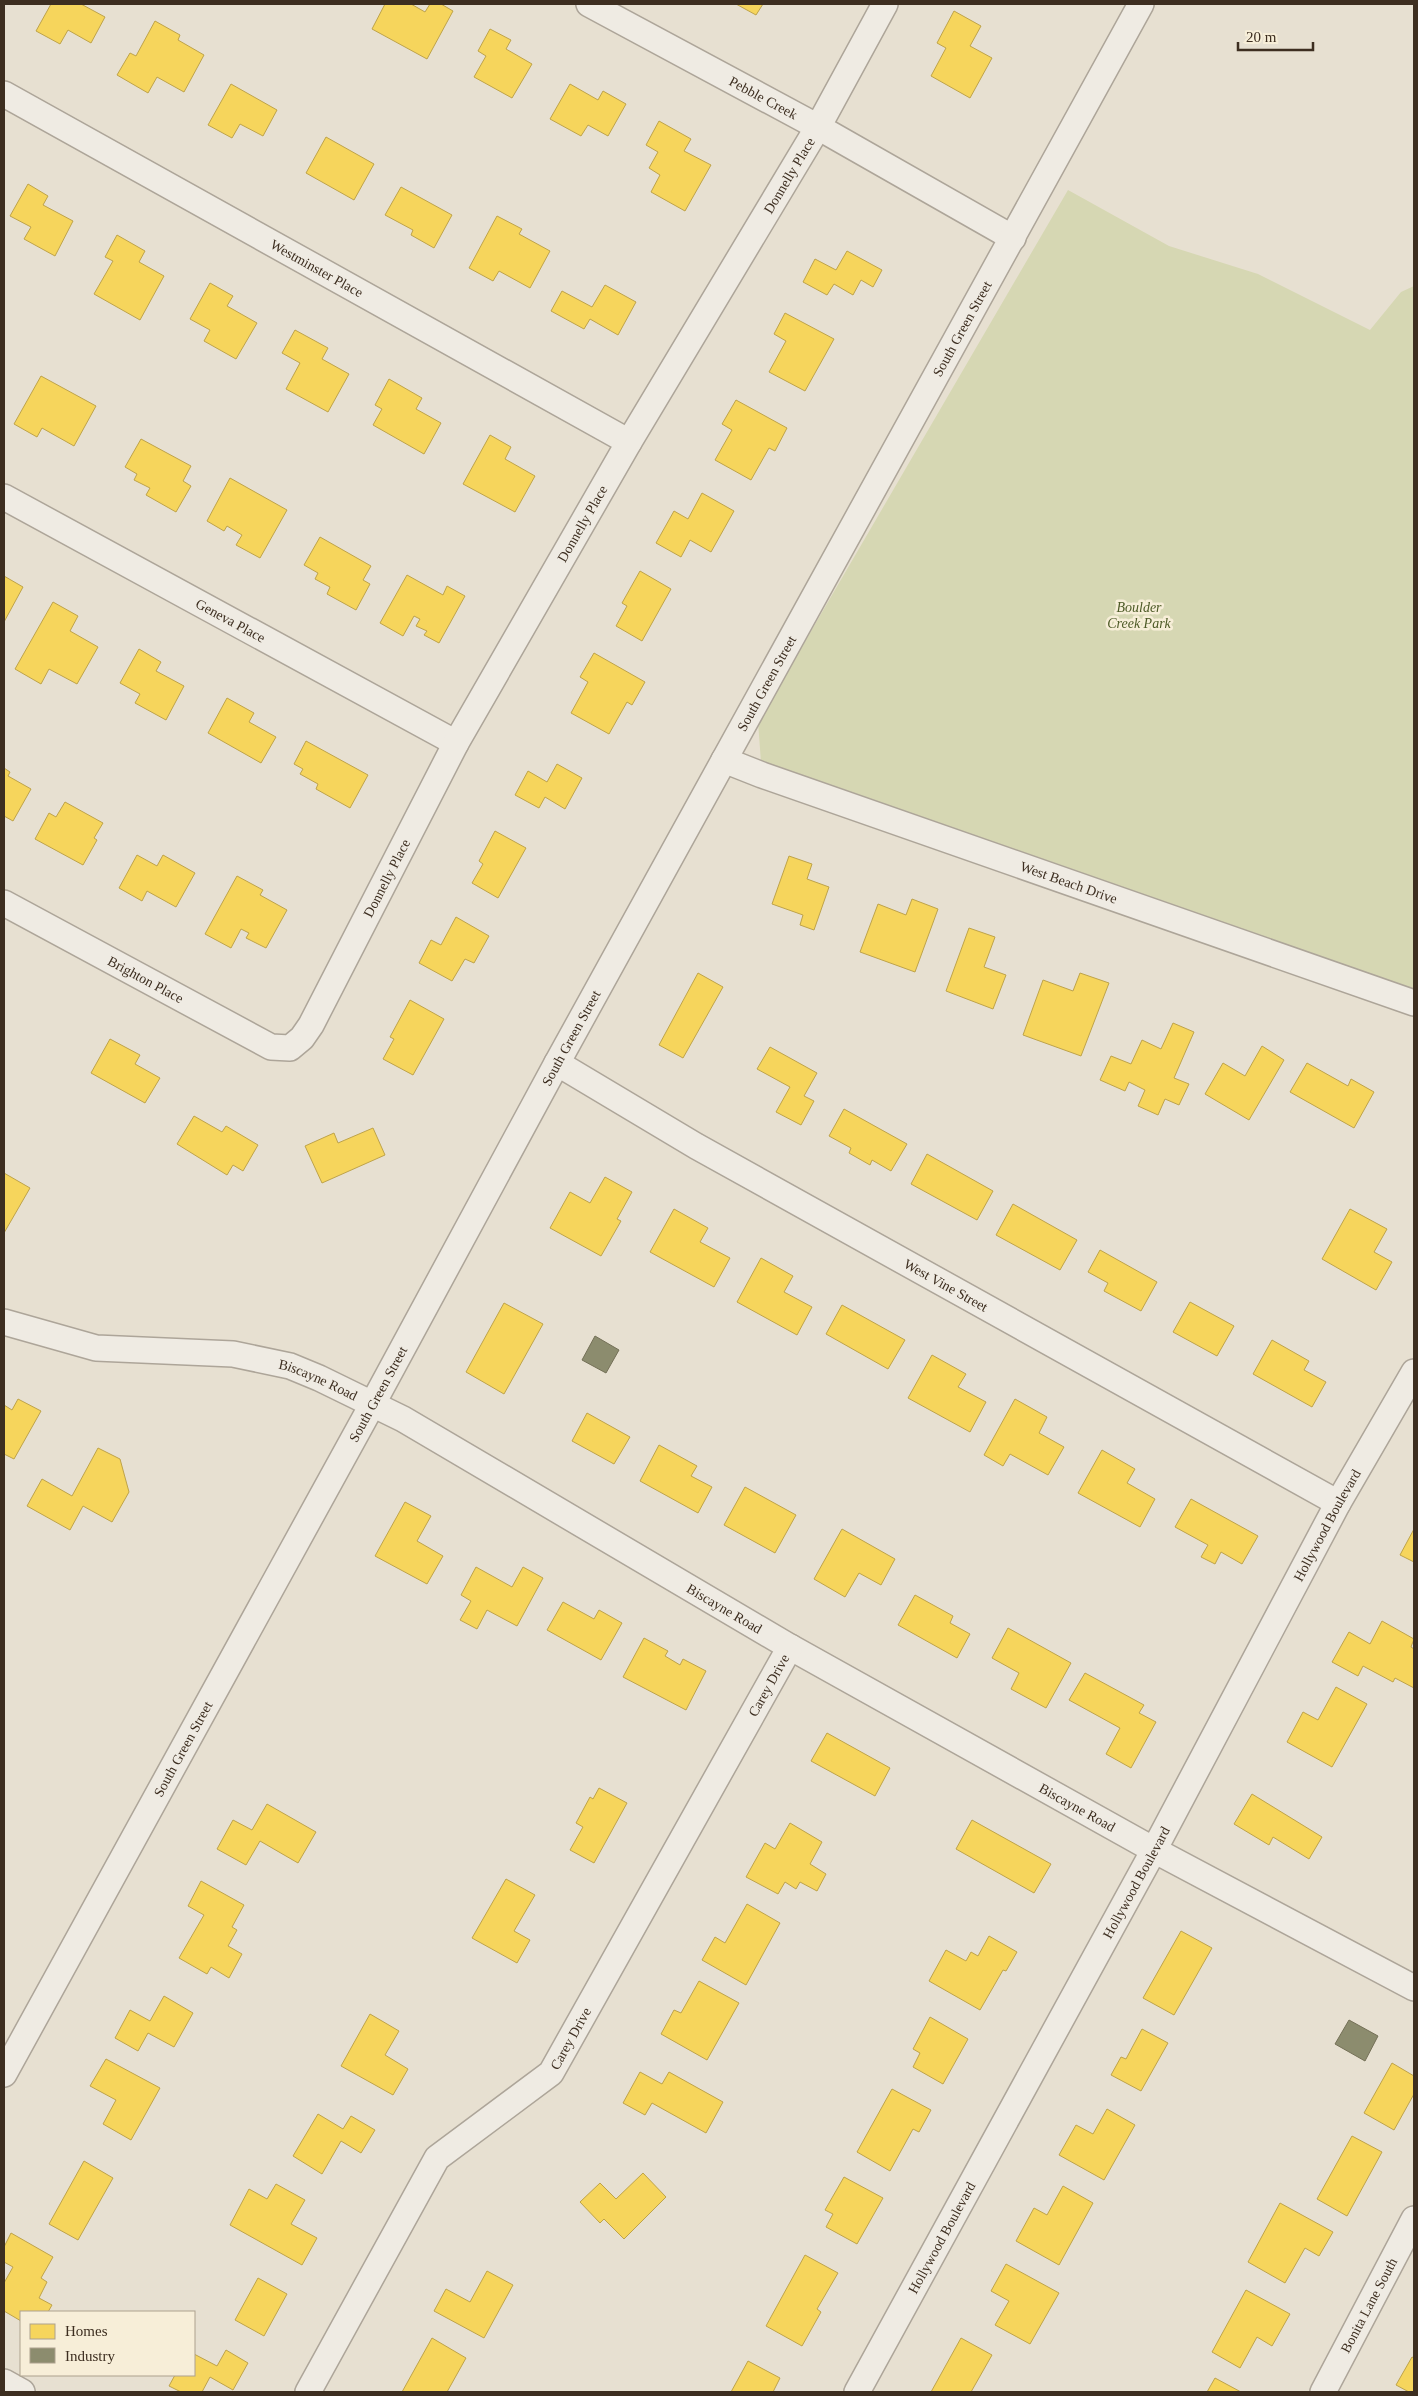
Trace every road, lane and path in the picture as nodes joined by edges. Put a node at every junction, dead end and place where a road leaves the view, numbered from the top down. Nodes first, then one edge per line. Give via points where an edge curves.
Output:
1 (589, 4) edge
2 (885, 4) edge
3 (1141, 4) edge
4 (4, 94) edge
5 (818, 127) junction
6 (1013, 238) junction
7 (629, 442) junction
8 (4, 497) edge
9 (456, 743) junction
10 (724, 760) junction
11 (4, 903) edge
12 (1414, 1003) edge
13 (290, 1048) joint
14 (556, 1063) junction
15 (4, 1322) edge
16 (1414, 1372) edge
17 (372, 1405) junction
18 (1338, 1502) junction
19 (790, 1647) junction
20 (1154, 1850) junction
21 (1414, 1988) edge
22 (4, 2074) edge
23 (1414, 2220) edge
24 (4, 2382) edge
25 (22, 2392) edge
26 (308, 2392) edge
27 (857, 2392) edge
28 (1323, 2392) edge

1 - 5 street, Pebble Creek
2 - 5 street, Donnelly Place
3 - 6 street, South Green Street
4 - 7 street, Westminster Place
5 - 6 street, Pebble Creek
5 - 7 street, Donnelly Place
6 - 10 street, South Green Street
7 - 9 street, Donnelly Place
8 - 9 street, Geneva Place
9 - 13 street, Donnelly Place via 311,1025
10 - 12 street, West Beach Drive
10 - 14 street, South Green Street
11 - 13 street, Brighton Place via 260,1042 271,1047
14 - 17 street, South Green Street
14 - 18 street, West Vine Street via 705,1151
15 - 17 street, Biscayne Road via 96,1348 233,1354 290,1366
16 - 18 street, Hollywood Boulevard
17 - 19 street, Biscayne Road via 403,1419
17 - 22 street, South Green Street
18 - 20 street, Hollywood Boulevard
19 - 20 street, Biscayne Road
19 - 26 street, Carey Drive via 551,2073 437,2158
20 - 21 street, Biscayne Road
20 - 27 street, Hollywood Boulevard
23 - 28 street, Bonita Lane South
24 - 25 street

